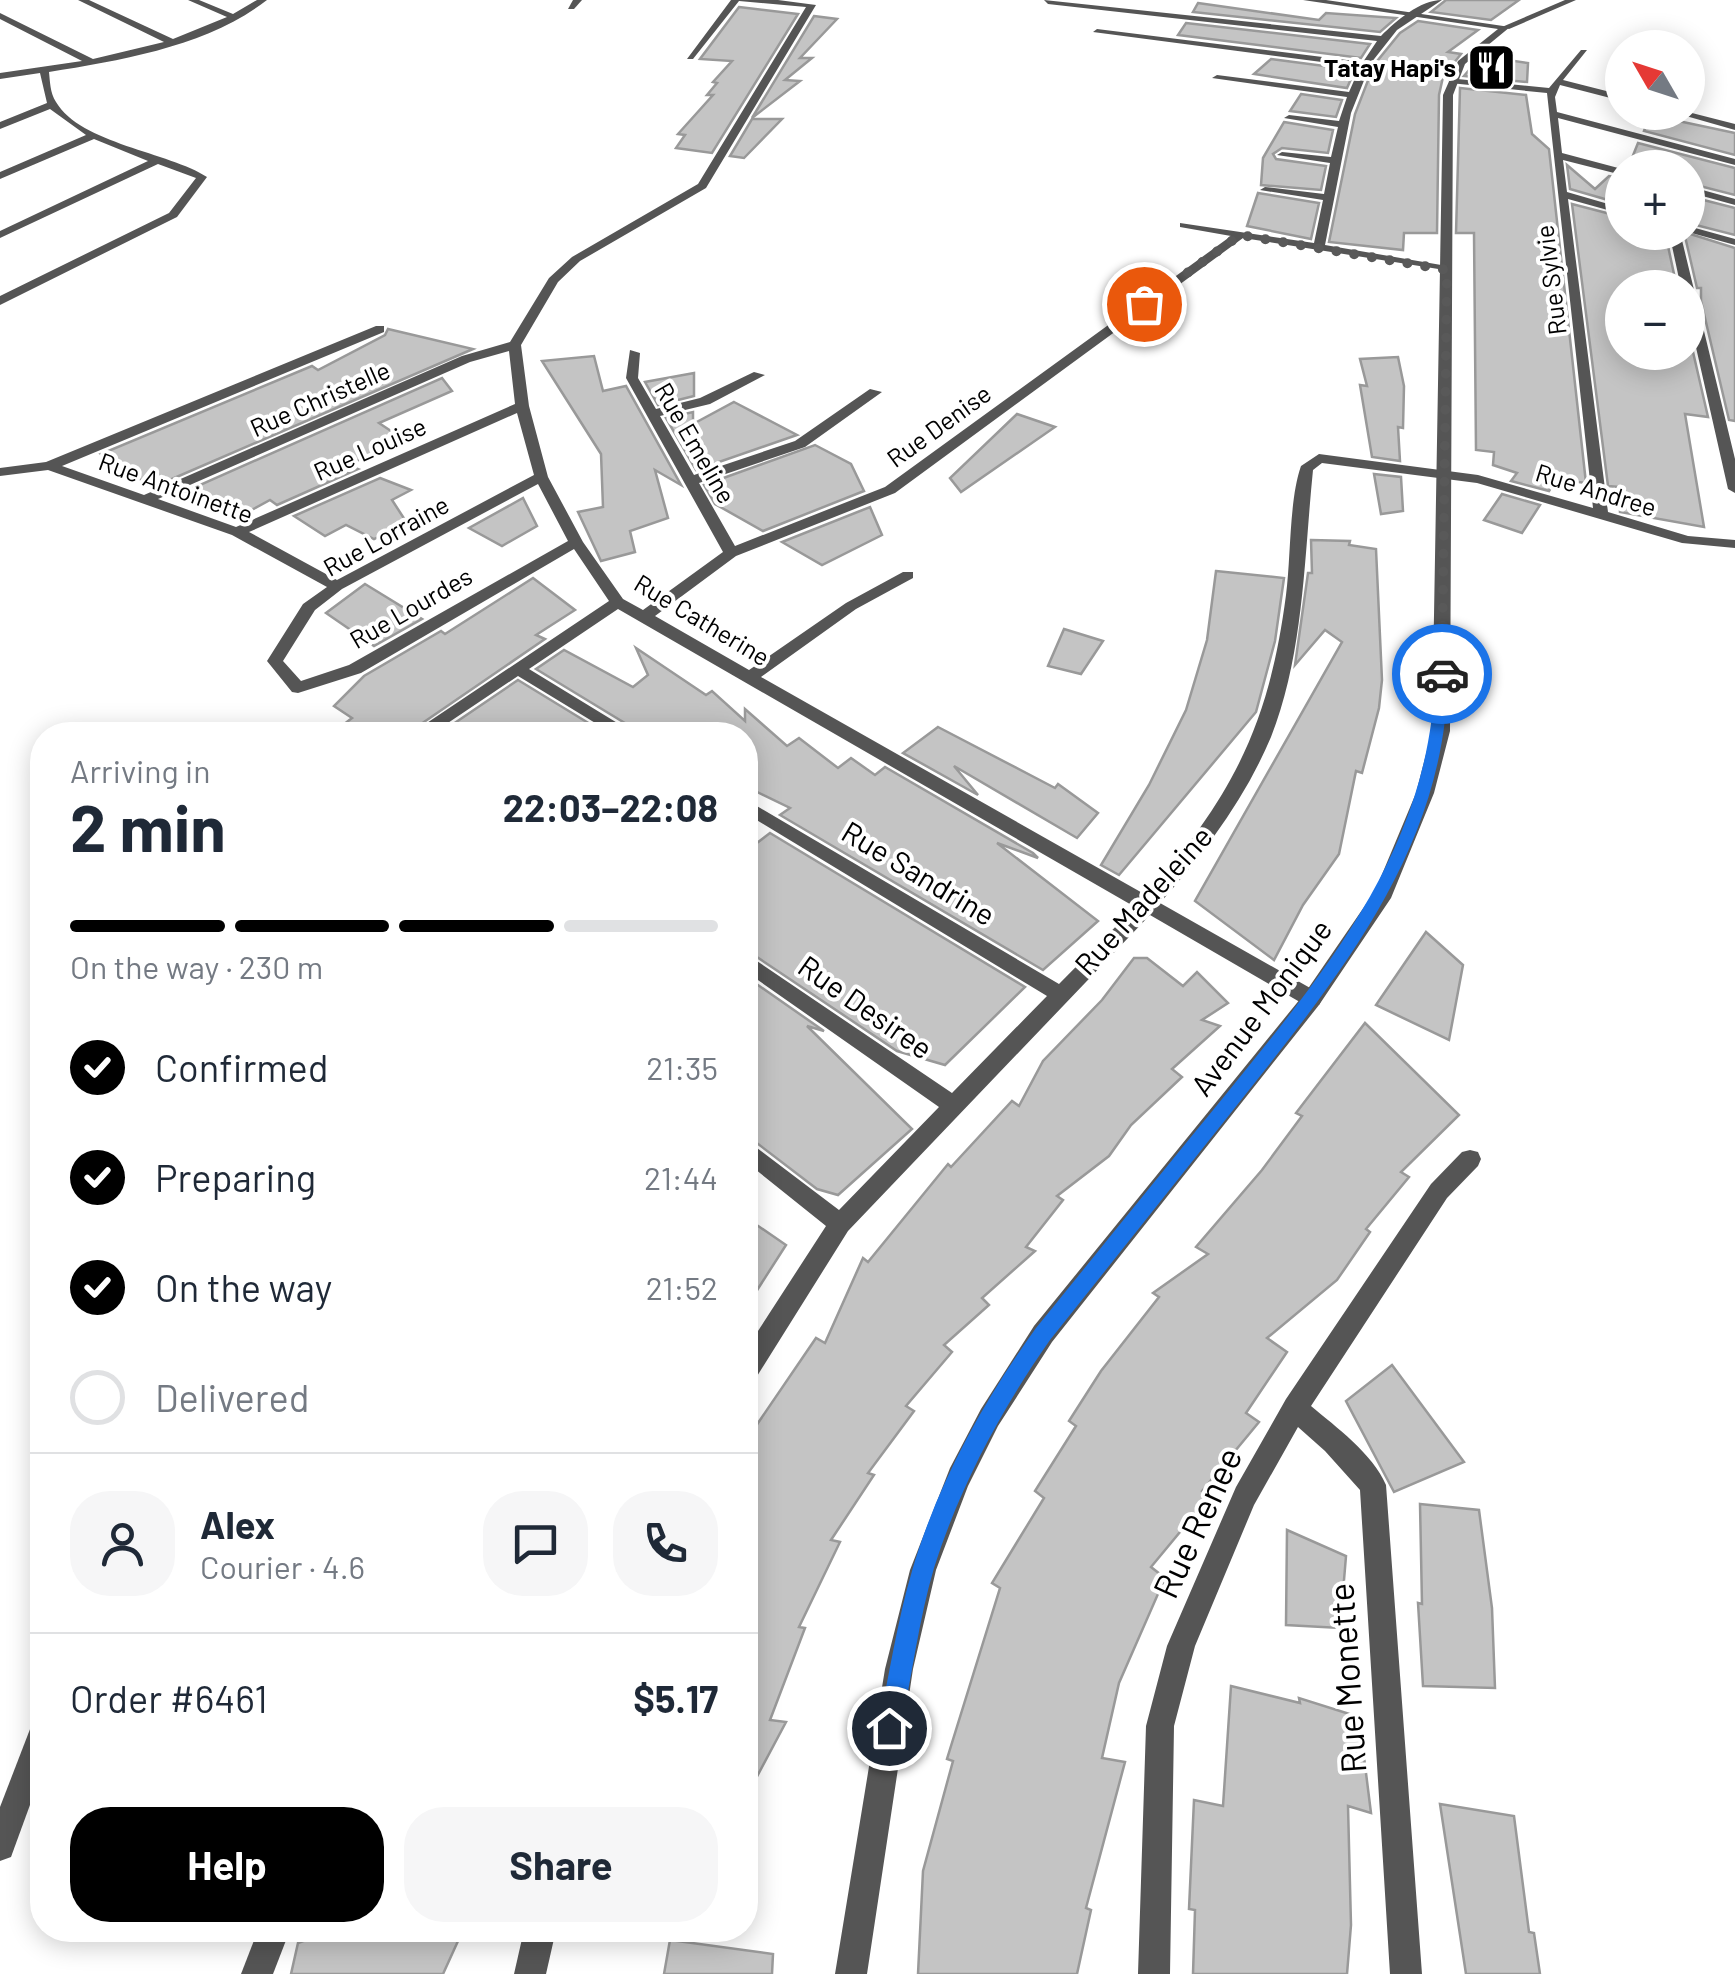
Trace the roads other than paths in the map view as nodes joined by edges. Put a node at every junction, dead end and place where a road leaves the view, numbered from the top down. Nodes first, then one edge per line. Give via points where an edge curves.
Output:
1 (82, 0) edge
2 (192, 0) edge
3 (262, 0) edge
4 (738, 0) edge
5 (1307, 0) edge
6 (1438, 0) edge
7 (1572, 0) edge
8 (1048, 2) edge
9 (1414, 14) junction
10 (0, 16) edge
11 (236, 18) junction
12 (1506, 27) junction
13 (1097, 32) dead end
14 (1383, 39) junction
15 (172, 43) junction
16 (1584, 52) dead end
17 (690, 58) dead end
18 (92, 62) junction
19 (1365, 65) junction
20 (44, 70) junction
21 (0, 76) edge
22 (1217, 78) dead end
23 (1450, 80) junction
24 (1554, 86) junction
25 (1353, 95) junction
26 (1605, 95) edge
27 (51, 104) junction
28 (0, 110) edge
29 (1552, 114) junction
30 (1289, 118) dead end
31 (1705, 120) edge
32 (1346, 125) junction
33 (0, 126) edge
34 (1735, 128) edge
35 (95, 134) junction
36 (1282, 155) dead end
37 (1557, 155) junction
38 (160, 160) junction
39 (1338, 160) junction
40 (1735, 162) edge
41 (1605, 168) edge
42 (0, 176) edge
43 (1265, 190) dead end
44 (1562, 194) junction
45 (1705, 194) edge
46 (1330, 198) junction
47 (1735, 202) edge
48 (1605, 206) edge
49 (1184, 225) dead end
50 (1705, 234) edge
51 (0, 235) edge
52 (1240, 235) junction
53 (1735, 242) edge
54 (1319, 248) junction
55 (1447, 270) junction
56 (0, 301) edge
57 (380, 328) dead end
58 (516, 345) junction
59 (634, 353) dead end
60 (1705, 363) edge
61 (759, 374) dead end
62 (876, 392) dead end
63 (522, 406) junction
64 (652, 414) junction
65 (49, 466) junction
66 (0, 472) edge
67 (1445, 474) junction
68 (541, 476) junction
69 (691, 481) junction
70 (1735, 488) edge
71 (144, 500) junction
72 (1602, 514) junction
73 (237, 532) junction
74 (576, 542) junction
75 (1735, 544) edge
76 (731, 553) junction
77 (908, 575) dead end
78 (338, 586) junction
79 (618, 602) junction
80 (644, 617) junction
81 (275, 660) joint
82 (519, 670) junction
83 (749, 677) junction
84 (439, 722) edge
85 (606, 722) edge
86 (758, 813) edge
87 (1148, 905) junction
88 (758, 970) edge
89 (1060, 994) junction
90 (1312, 999) junction
91 (951, 1104) junction
92 (758, 1158) edge
93 (1470, 1159) dead end
94 (840, 1224) junction
95 (758, 1353) edge
96 (1295, 1408) junction
97 (30, 1766) edge
98 (0, 1846) edge
99 (269, 1942) edge
100 (537, 1942) edge
101 (257, 1974) edge
102 (530, 1974) edge
103 (851, 1974) edge
104 (1154, 1974) edge
105 (1406, 1974) edge

1 - 15 street
2 - 11 street
3 - 11 street
4 - 17 street
4 - 58 street via 812,5 702,186 576,260 553,280
5 - 9 street
6 - 9 street
7 - 12 street
8 - 14 street
9 - 12 street
9 - 14 street
10 - 18 street
11 - 15 street
12 - 23 street via 1466,54
13 - 19 street
14 - 19 street
15 - 18 street
16 - 24 street
18 - 20 street
19 - 25 street
20 - 21 street
20 - 27 street
22 - 25 street
23 - 24 street
23 - 55 street, Avenue Monique
24 - 26 street
24 - 29 street, Rue Sylvie
25 - 32 street
27 - 28 street
27 - 33 street
27 - 35 street
29 - 37 street, Rue Sylvie
29 - 40 street
30 - 32 street
31 - 34 street
32 - 39 street
35 - 38 street
35 - 42 street
36 - 39 street
37 - 41 street
37 - 44 street, Rue Sylvie
38 - 51 street
38 - 56 street via 202,177 173,215
39 - 46 street
43 - 46 street
44 - 48 street
44 - 72 street, Rue Sylvie
45 - 47 street
46 - 54 street
49 - 52 street
50 - 53 street
52 - 54 street
52 - 76 street, Rue Denise via 890,490
54 - 55 street
55 - 67 street, Avenue Monique
57 - 65 street
58 - 63 street, Rue Catherine
58 - 71 street, Rue Christelle via 466,360
59 - 64 street, Rue Emeline via 632,378
60 - 70 street
61 - 64 street via 705,401
62 - 69 street via 800,444
63 - 68 street, Rue Catherine
63 - 73 street, Rue Louise
64 - 69 street, Rue Emeline
65 - 66 street
65 - 71 street, Rue Antoinette
67 - 72 street, Rue Andree
67 - 87 street, Rue Madeleine via 1318,458 1306,469 1274,704 1230,800
67 - 90 street, Avenue Monique via 1437,746 1384,893
68 - 74 street, Rue Catherine
68 - 78 street, Rue Lorraine
69 - 76 street, Rue Emeline
71 - 73 street, Rue Antoinette
72 - 75 street, Rue Andree via 1687,540
73 - 78 street, Rue Antoinette
74 - 79 street, Rue Catherine
74 - 81 street, Rue Lourdes via 355,669 298,688
76 - 80 street, Rue Denise
77 - 83 street
78 - 81 street, Rue Lorraine via 310,607
79 - 80 street, Rue Catherine
79 - 82 street
80 - 83 street, Rue Catherine
82 - 84 street
82 - 85 street
83 - 87 street, Rue Catherine
86 - 89 street, Rue Sandrine
87 - 89 street, Rue Madeleine
87 - 90 street, Rue Catherine
88 - 91 street, Rue Desiree
89 - 91 street, Rue Madeleine
90 - 103 street, Avenue Monique via 1043,1334 1003,1390 967,1461 923,1569 889,1728
91 - 94 street, Rue Madeleine
92 - 94 street
93 - 96 street, Rue Renee via 1439,1190
94 - 95 street, Rue Madeleine
96 - 104 street, Rue Renee via 1211,1570 1160,1726
96 - 105 street, Rue Monette via 1373,1485
97 - 98 street
99 - 101 street
100 - 102 street

